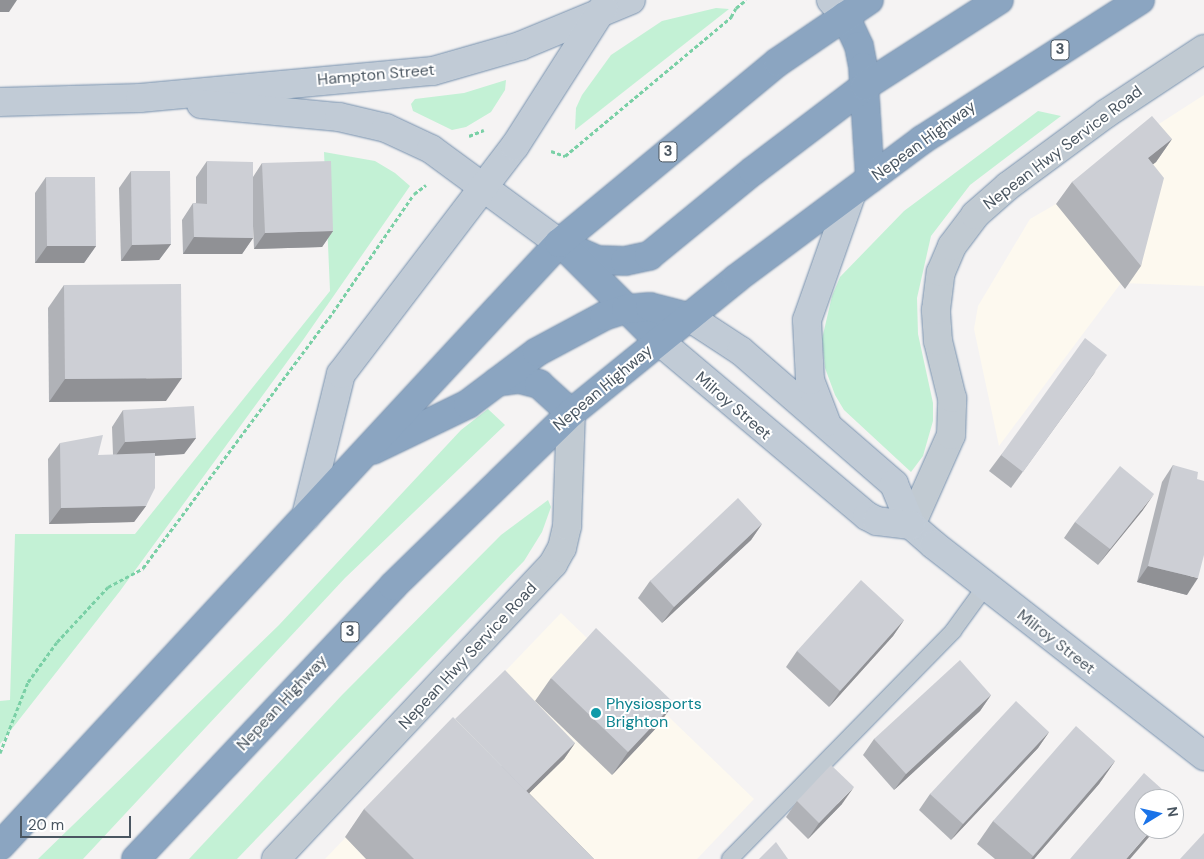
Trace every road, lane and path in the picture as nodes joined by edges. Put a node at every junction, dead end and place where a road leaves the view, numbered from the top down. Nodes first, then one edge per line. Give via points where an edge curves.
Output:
1 (631, 0) edge
2 (746, 0) edge
3 (869, 0) edge
4 (999, 0) edge
5 (1140, 0) edge
6 (604, 6) edge
7 (838, 8) edge
8 (1204, 49) edge
9 (865, 86) junction
10 (140, 98) junction
11 (0, 102) edge
12 (462, 139) dead end
13 (519, 140) junction
14 (484, 187) junction
15 (861, 187) junction
16 (418, 191) dead end
17 (559, 243) junction
18 (626, 309) junction
19 (689, 317) junction
20 (658, 340) junction
21 (497, 382) junction
22 (571, 412) junction
23 (829, 427) junction
24 (363, 455) junction
25 (306, 516) junction
26 (911, 525) junction
27 (985, 588) junction
28 (0, 752) edge
29 (1204, 756) edge
30 (0, 846) edge
31 (136, 859) edge
32 (276, 859) edge
33 (730, 859) edge

1 - 6 street, Hampton Street
2 - 13 path via 731,17 565,156
3 - 7 highway, 3
4 - 9 highway
5 - 15 highway, Nepean Highway / 3 via 980,100
6 - 10 street, Hampton Street via 520,46 432,72
6 - 13 street
7 - 9 highway via 859,46
7 - 17 highway, 3 via 778,62
8 - 26 street, Nepean Hwy Service Road via 1115,107 1008,186 966,225 952,246 941,272 936,310 938,341 952,398 951,435
9 - 15 highway
9 - 17 highway via 648,256 605,262 584,257
10 - 11 street, Hampton Street
10 - 14 street, Hampton Street via 330,116 376,124 430,149
12 - 13 path via 488,129
13 - 14 street
14 - 17 street, Hampton Street
14 - 25 street via 341,374
15 - 19 highway, Nepean Highway / 3
15 - 23 street via 807,320 810,380 819,411
16 - 28 path via 329,318 143,568 108,587 51,650 28,682
17 - 18 highway
17 - 24 highway, 3
18 - 19 highway via 658,307
18 - 20 highway
18 - 21 highway via 548,345
19 - 20 highway, Nepean Highway / 3
19 - 23 street, Milroy Street via 741,351
20 - 22 highway, Nepean Highway / 3
20 - 26 street, Milroy Street via 867,516 882,522
21 - 22 highway via 519,379 539,384
21 - 24 highway via 453,413
22 - 31 highway, Nepean Highway / 3 via 393,586
22 - 32 street, Nepean Hwy Service Road via 567,526 562,548 553,564
23 - 26 street, Milroy Street via 894,484
24 - 25 highway, 3
25 - 30 highway, 3
26 - 27 street, Milroy Street
27 - 29 street, Milroy Street
27 - 33 lane via 953,631

